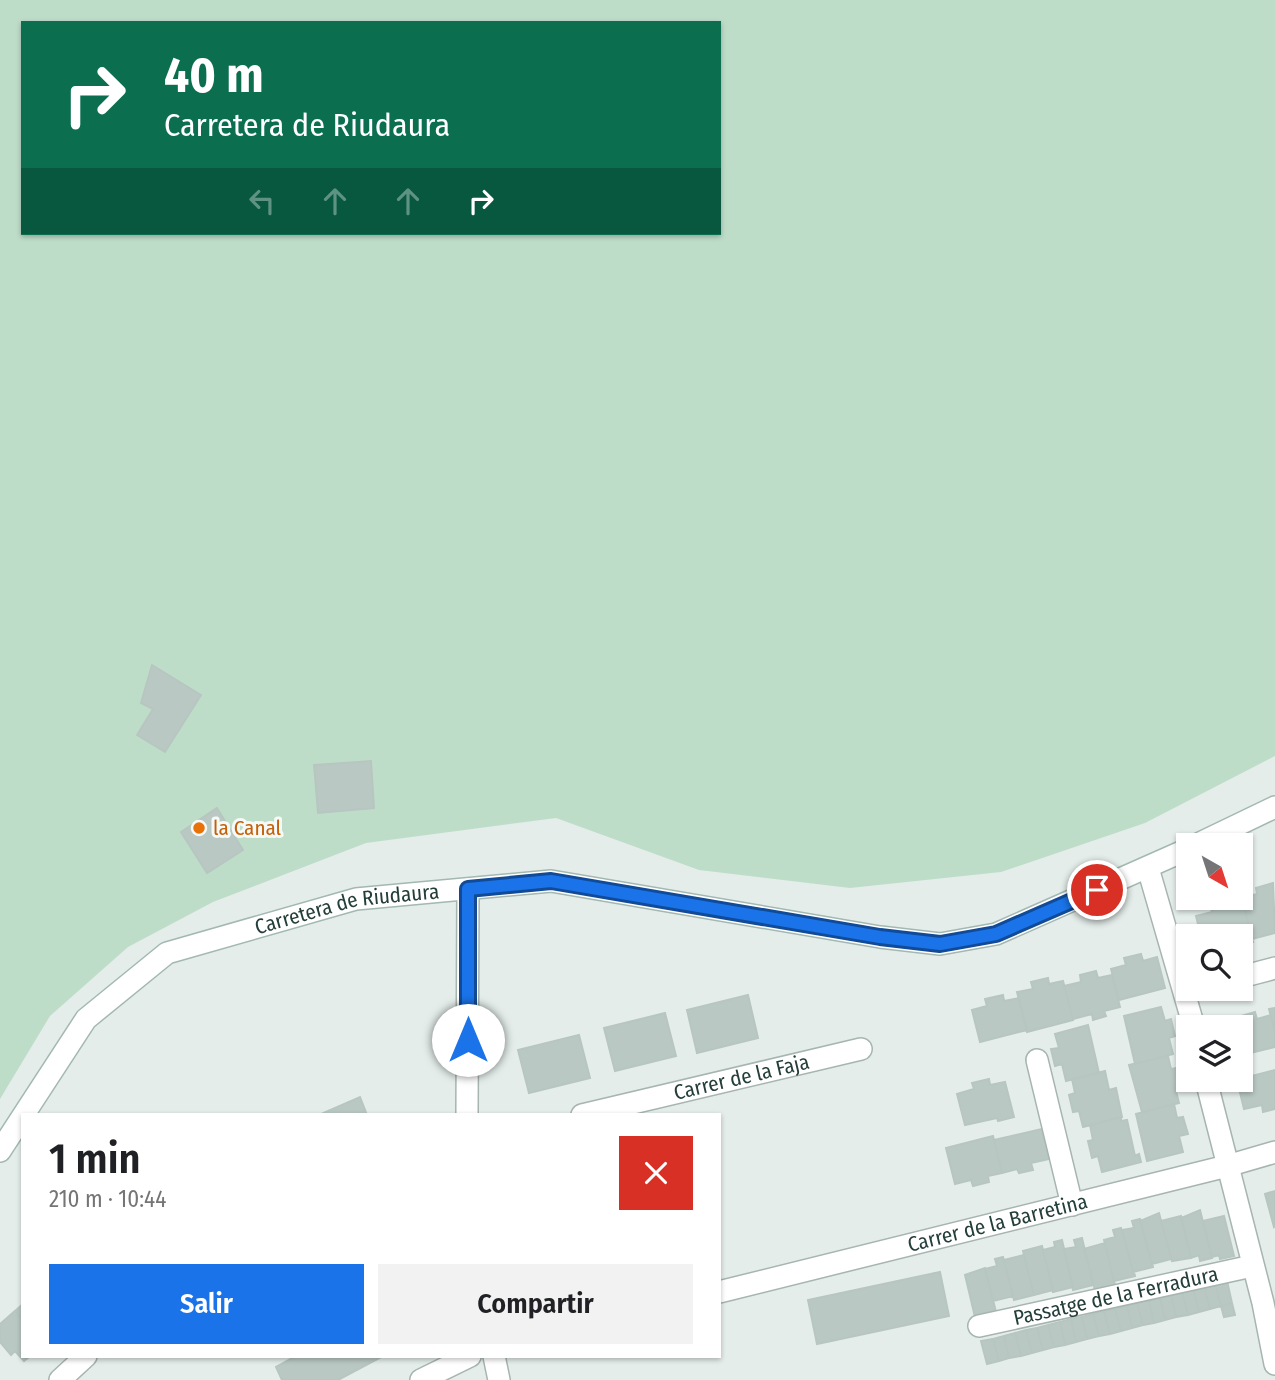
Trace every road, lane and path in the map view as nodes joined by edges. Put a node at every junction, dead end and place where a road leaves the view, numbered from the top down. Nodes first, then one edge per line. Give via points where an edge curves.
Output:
1 (1275, 807) edge
2 (1221, 833) edge
3 (1176, 855) edge
4 (1148, 868) junction
5 (468, 889) junction
6 (1176, 946) edge
7 (1275, 968) edge
8 (1253, 974) edge
9 (861, 1049) dead end
10 (1037, 1060) dead end
11 (1209, 1092) edge
12 (25, 1113) edge
13 (467, 1113) edge
14 (590, 1113) edge
15 (21, 1119) edge
16 (0, 1151) edge
17 (1275, 1153) edge
18 (1227, 1166) junction
19 (1072, 1205) junction
20 (1252, 1266) junction
21 (721, 1292) edge
22 (1269, 1301) edge
23 (979, 1326) dead end
24 (84, 1358) edge
25 (466, 1358) edge
26 (494, 1358) edge
27 (1275, 1364) edge
28 (60, 1380) edge
29 (421, 1380) edge
30 (499, 1380) edge

1 - 2 street
3 - 4 street, Carretera de Riudaura
4 - 5 street, Carretera de Riudaura via 996,934 940,944 551,881
4 - 6 street
5 - 12 street, Carretera de Riudaura via 356,899 167,953 86,1018
5 - 13 street
7 - 8 street
9 - 14 street, Carrer de la Faja
10 - 19 street
11 - 18 street
15 - 16 street, Carretera de Riudaura
17 - 18 street, Carrer de la Barretina
18 - 19 street, Carrer de la Barretina
18 - 20 street
19 - 21 street, Carrer de la Barretina
20 - 22 street
20 - 23 street, Passatge de la Ferradura
22 - 27 street
24 - 28 street
25 - 29 street
26 - 30 street

